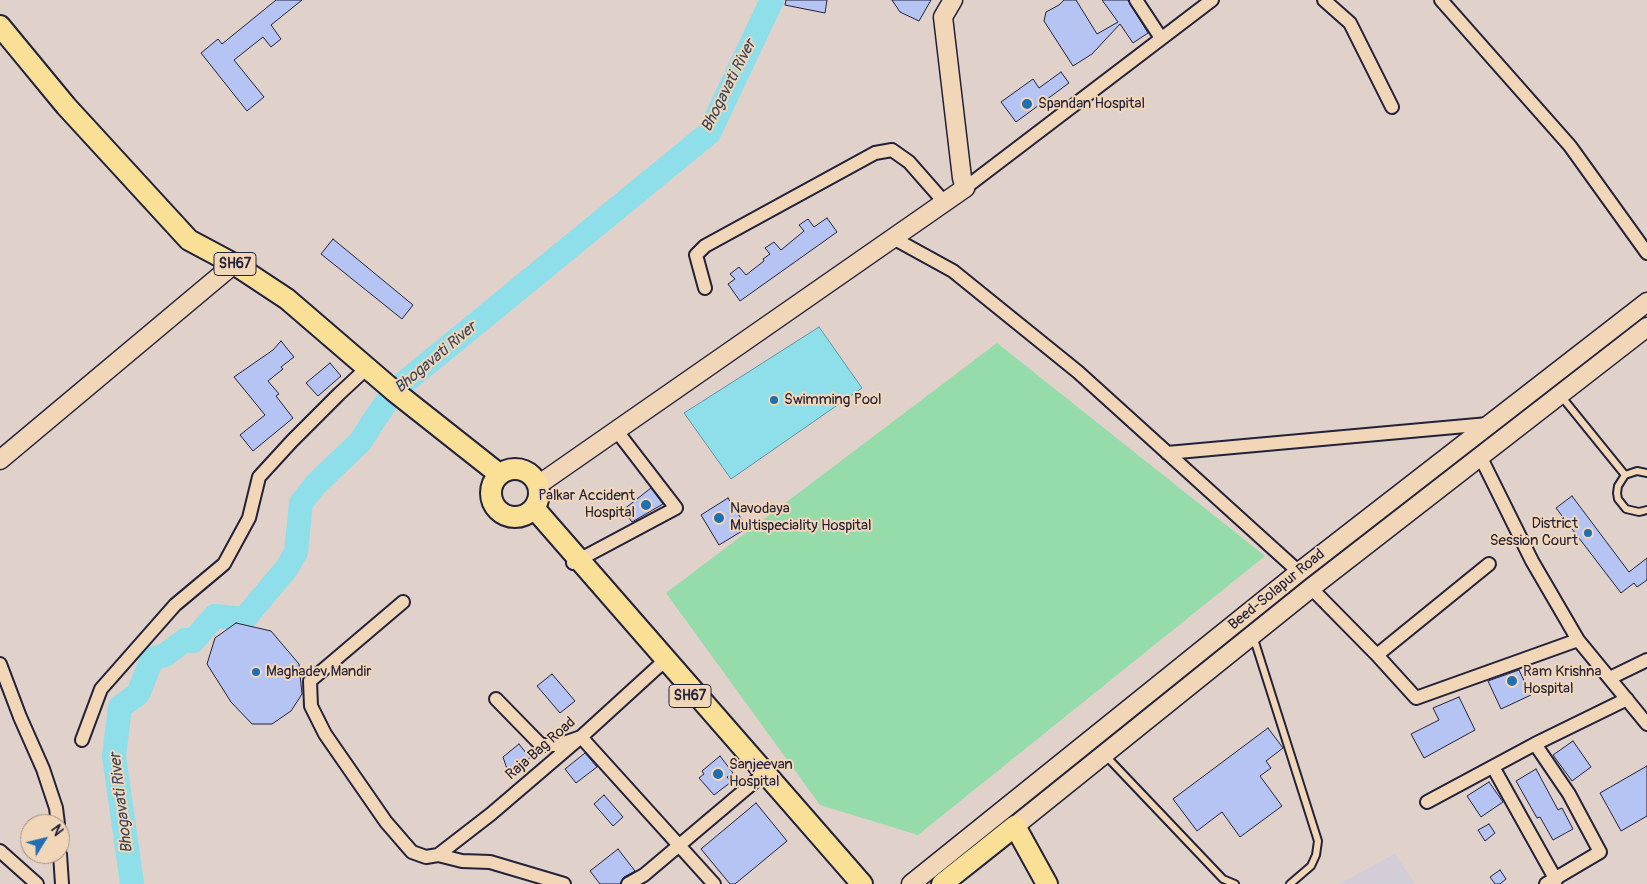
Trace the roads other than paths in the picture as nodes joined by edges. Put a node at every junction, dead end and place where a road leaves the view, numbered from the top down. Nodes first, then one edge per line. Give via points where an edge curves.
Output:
1 (953, 0) edge
2 (1136, 0) edge
3 (1212, 0) edge
4 (1324, 0) edge
5 (1441, 0) edge
6 (0, 26) edge
7 (1161, 38) junction
8 (1392, 107) dead end
9 (964, 183) junction
10 (938, 195) junction
11 (893, 238) junction
12 (1647, 253) edge
13 (234, 264) junction
14 (705, 288) dead end
15 (1647, 302) edge
16 (1647, 327) edge
17 (367, 368) junction
18 (1560, 394) junction
19 (1488, 424) junction
20 (616, 430) junction
21 (1167, 453) junction
22 (1480, 456) junction
23 (0, 460) edge
24 (1647, 473) edge
25 (499, 474) junction
26 (1625, 475) junction
27 (537, 482) junction
28 (1647, 510) edge
29 (531, 511) junction
30 (576, 561) junction
31 (1489, 564) dead end
32 (1298, 572) junction
33 (1311, 588) junction
34 (404, 602) dead end
35 (1252, 635) junction
36 (1578, 640) junction
37 (1377, 655) junction
38 (1647, 660) edge
39 (0, 664) edge
40 (662, 664) junction
41 (1610, 678) junction
42 (496, 699) dead end
43 (1627, 699) junction
44 (1647, 724) edge
45 (581, 737) junction
46 (82, 740) dead end
47 (1535, 744) junction
48 (1104, 754) junction
49 (1493, 767) junction
50 (760, 776) junction
51 (1427, 802) dead end
52 (57, 814) edge
53 (1015, 826) junction
54 (680, 845) junction
55 (0, 851) edge
56 (438, 855) junction
57 (61, 864) edge
58 (1551, 882) edge
59 (37, 884) edge
60 (62, 884) edge
61 (564, 884) edge
62 (628, 884) edge
63 (714, 884) edge
64 (844, 884) edge
65 (862, 884) edge
66 (911, 884) edge
67 (942, 884) edge
68 (1047, 884) edge
69 (1235, 884) edge
70 (1290, 884) edge

1 - 9 main road via 943,17
2 - 7 street
3 - 7 street
4 - 8 street via 1350,23
5 - 12 street via 1570,146
6 - 13 main road, SH67 via 66,106 189,240
7 - 9 street
9 - 10 main road
9 - 11 main road
10 - 14 street via 909,162 892,150 875,153 705,246 696,255
10 - 27 main road
11 - 20 main road
11 - 21 street via 953,271 1078,372
13 - 17 main road, SH67 via 287,299
13 - 23 main road
15 - 19 main road, Beed-Solapur Road
16 - 18 main road, Beed-Solapur Road
17 - 25 main road, SH67
17 - 46 street via 259,477 248,518 224,564 175,605 101,689
18 - 22 main road, Beed-Solapur Road
18 - 26 lane
19 - 21 street
19 - 32 main road, Beed-Solapur Road
20 - 27 main road
20 - 30 street via 676,508
21 - 32 street
22 - 33 main road, Beed-Solapur Road
22 - 36 street via 1532,561
24 - 26 lane via 1637,471
25 - 27 main road via 514,468 522,469
25 - 29 main road via 491,488 493,503 498,510 512,517
26 - 28 lane via 1617,492 1622,505 1632,512
27 - 29 main road via 538,501
29 - 30 main road, SH67
30 - 40 main road, SH67
30 - 65 main road
31 - 37 street
32 - 66 main road, Beed-Solapur Road
33 - 35 main road, Beed-Solapur Road
33 - 37 street
34 - 56 street via 310,681 310,706 325,734 386,822 412,852 426,857
35 - 48 main road, Beed-Solapur Road
35 - 70 lane via 1318,841 1311,866
36 - 37 street via 1416,698
36 - 41 street
38 - 41 street
39 - 52 street via 43,769
40 - 45 street, Raja Bag Road
40 - 50 main road, SH67
41 - 43 street
42 - 45 street via 541,745 558,745
43 - 44 street
43 - 47 street
45 - 54 street
45 - 56 street, Raja Bag Road
47 - 49 street
47 - 58 street via 1569,794 1600,852
48 - 53 main road, Beed-Solapur Road
48 - 69 lane via 1223,879
49 - 51 street
49 - 58 street
50 - 54 street
50 - 64 main road, SH67
53 - 67 main road
53 - 68 main road
54 - 62 street
54 - 63 street
55 - 59 street
56 - 61 street via 462,861 490,862
57 - 60 street

